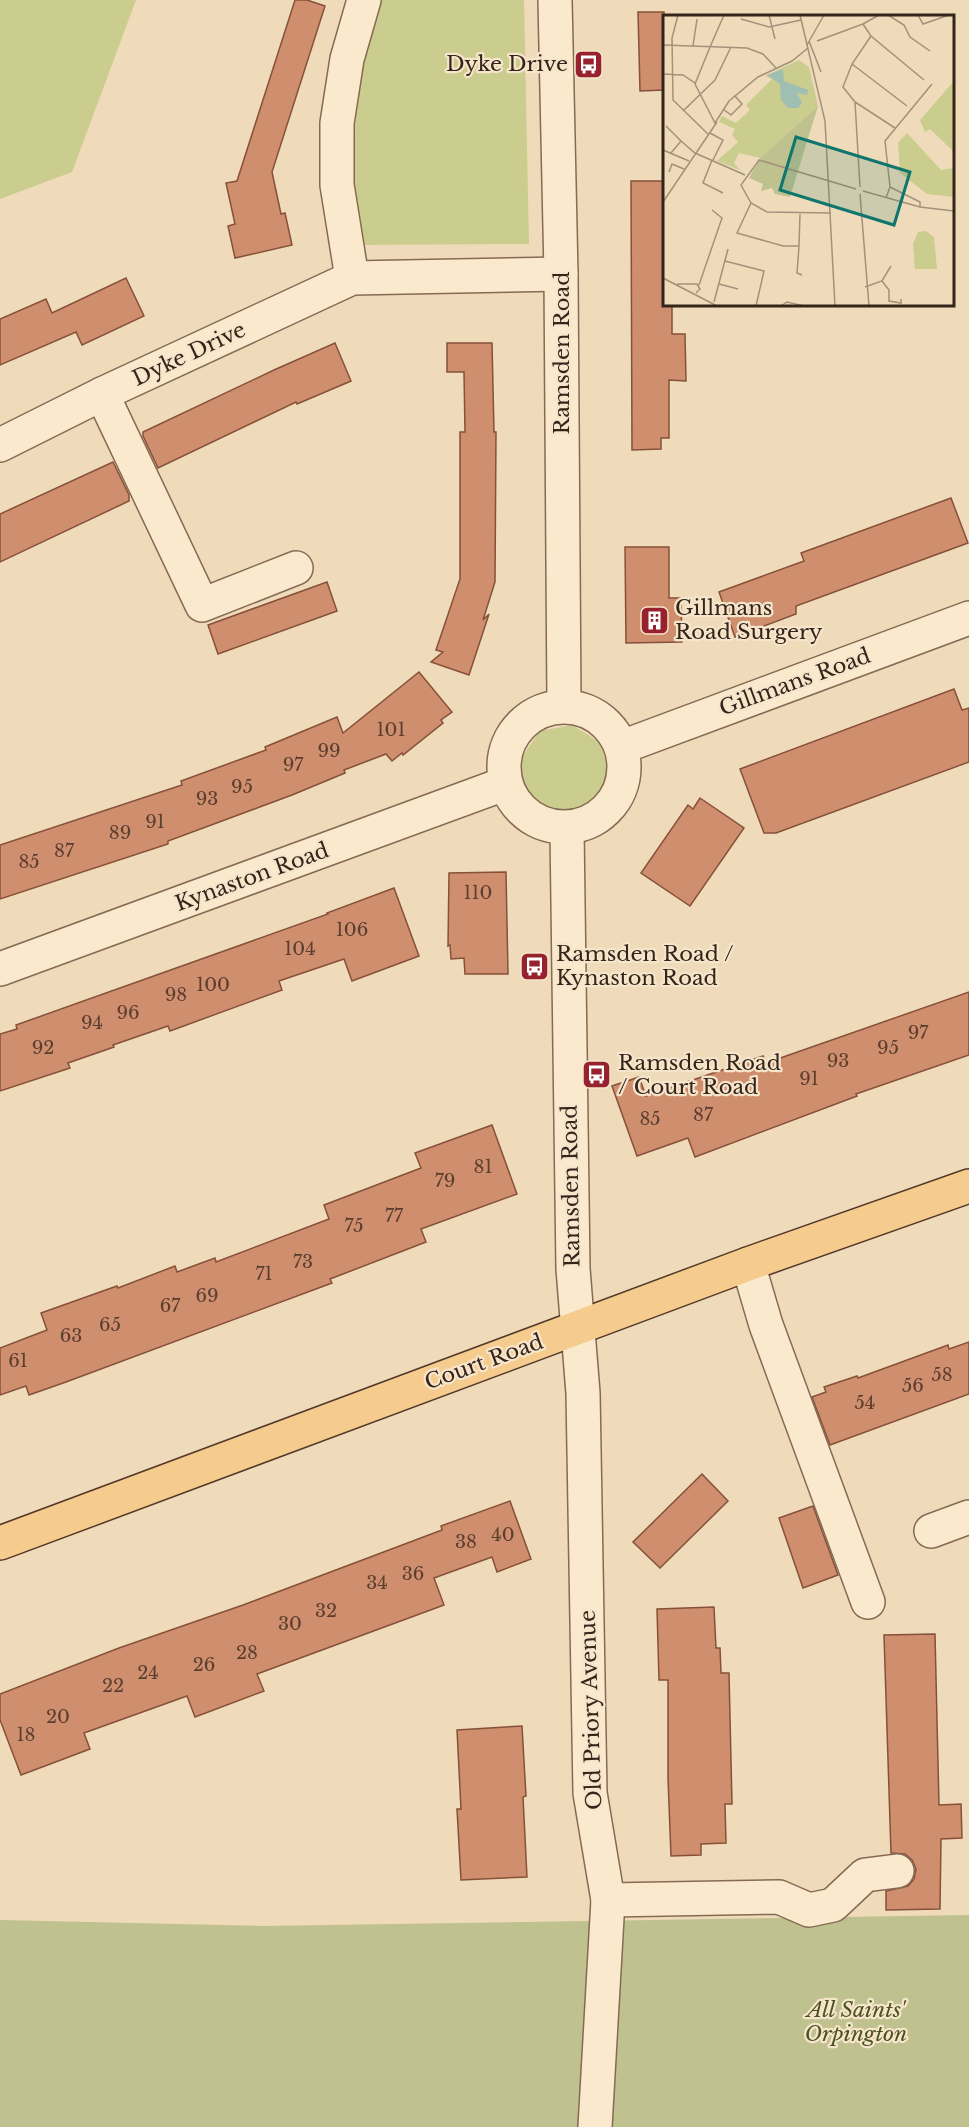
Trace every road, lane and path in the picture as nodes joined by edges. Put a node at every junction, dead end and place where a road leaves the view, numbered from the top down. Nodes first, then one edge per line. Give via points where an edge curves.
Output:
1 (364, 0) edge
2 (555, 0) edge
3 (561, 274) junction
4 (352, 278) junction
5 (102, 394) junction
6 (0, 445) edge
7 (296, 568) dead end
8 (969, 618) edge
9 (564, 706) junction
10 (622, 747) junction
11 (504, 784) junction
12 (567, 830) junction
13 (0, 969) edge
14 (969, 1185) edge
15 (748, 1264) junction
16 (578, 1327) junction
17 (969, 1517) edge
18 (931, 1531) dead end
19 (0, 1543) edge
20 (868, 1602) dead end
21 (897, 1871) dead end
22 (608, 1900) junction
23 (595, 2127) edge

1 - 4 street via 347,59 337,123 337,185
2 - 3 street, Ramsden Road
3 - 4 street, Dyke Drive
3 - 9 street, Ramsden Road
4 - 5 street, Dyke Drive
5 - 6 street, Dyke Drive
5 - 7 street via 202,605
8 - 10 street, Gillmans Road
9 - 10 street via 600,717
9 - 11 street via 528,717 505,747
10 - 12 street via 623,784 613,800 602,816
11 - 12 street via 528,818
11 - 13 street, Kynaston Road
12 - 16 street, Ramsden Road via 572,1257
14 - 15 main road, Court Road
15 - 16 main road, Court Road
15 - 20 street via 766,1325
16 - 19 main road, Court Road
16 - 22 street, Old Priory Avenue via 584,1393 590,1793
17 - 18 street
21 - 22 street via 865,1875 833,1905 809,1910 778,1897
22 - 23 street, Old Priory Avenue

